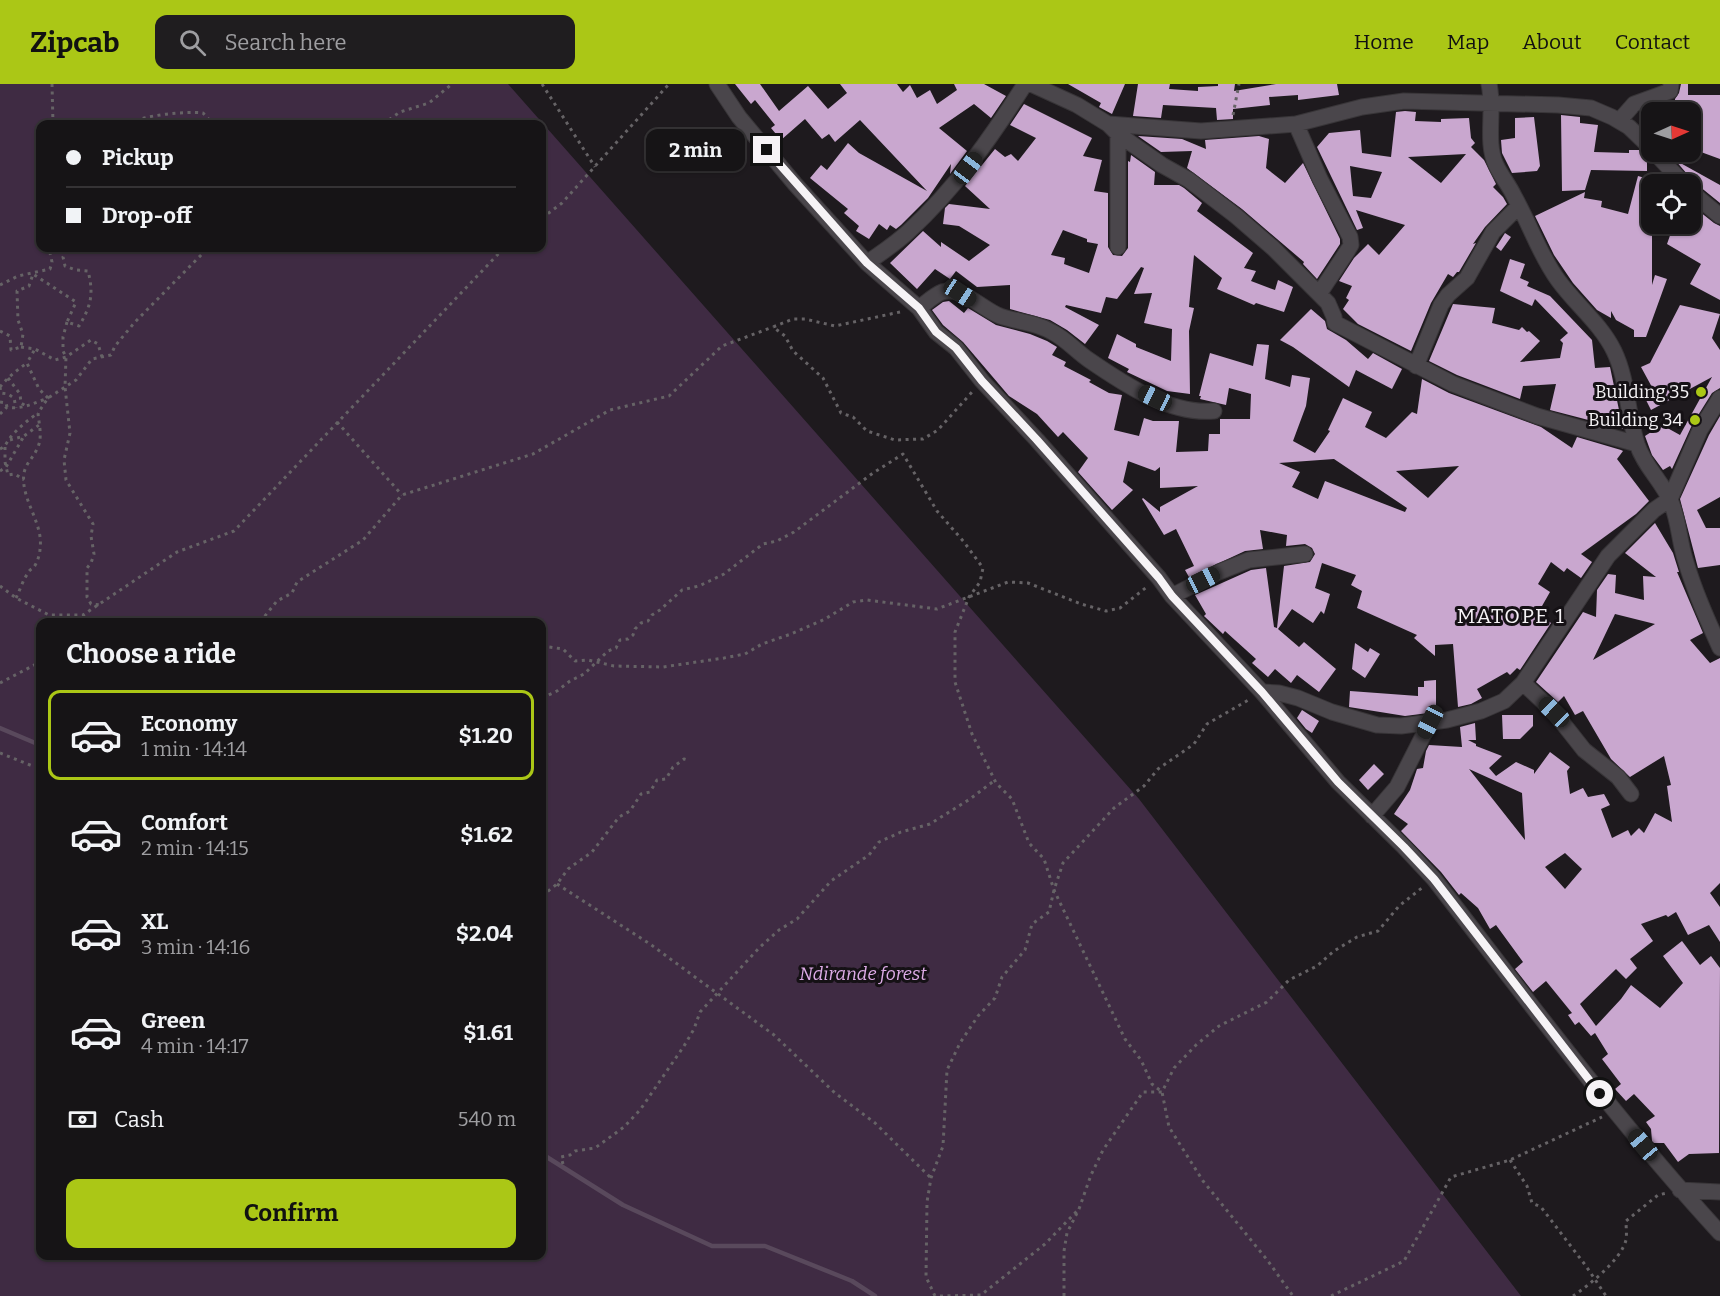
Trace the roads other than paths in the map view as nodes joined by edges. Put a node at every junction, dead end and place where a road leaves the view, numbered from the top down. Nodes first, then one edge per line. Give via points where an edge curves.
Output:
1 (717, 84) edge
2 (1025, 84) edge
3 (1031, 84) edge
4 (1489, 84) edge
5 (1671, 84) edge
6 (1491, 102) junction
7 (1618, 121) junction
8 (1296, 124) junction
9 (1113, 129) junction
10 (1641, 138) edge
11 (1664, 162) edge
12 (1675, 174) edge
13 (1701, 200) edge
14 (1519, 206) junction
15 (1720, 216) edge
16 (1118, 247) dead end
17 (867, 263) junction
18 (1319, 294) junction
19 (919, 308) junction
20 (1416, 366) junction
21 (1720, 398) edge
22 (1215, 411) dead end
23 (1637, 444) junction
24 (1670, 499) junction
25 (1305, 554) dead end
26 (1172, 596) junction
27 (1720, 648) edge
28 (1523, 683) junction
29 (1262, 692) junction
30 (1430, 722) junction
31 (1631, 794) dead end
32 (1372, 816) junction
33 (1680, 1190) junction
34 (1720, 1192) edge
35 (1720, 1233) edge

1 - 17 street via 753,134
2 - 17 street via 994,133 933,208
3 - 9 street via 1077,105
4 - 6 street
5 - 7 street via 1670,91 1634,104
6 - 7 street via 1591,108
6 - 8 street via 1404,101
6 - 14 street via 1492,152
7 - 10 street
8 - 9 street via 1201,131
8 - 18 street via 1350,237 1351,245
9 - 16 street
9 - 18 street via 1236,216
11 - 12 street
13 - 15 street
14 - 20 street via 1493,232 1467,278 1441,305
14 - 23 street via 1544,259 1613,350 1622,369
17 - 19 street
18 - 20 street via 1328,303 1335,323 1344,330
19 - 22 street via 939,293 960,293 1003,317 1049,330 1112,375 1167,404 1186,410
19 - 26 street via 936,332 956,348
20 - 23 street via 1537,416
21 - 24 street via 1700,430
23 - 24 street via 1647,467
24 - 27 street via 1688,570
24 - 28 street via 1608,556
25 - 26 street via 1250,560
26 - 29 street
28 - 30 street via 1493,707
28 - 31 street via 1554,712 1584,750 1618,777
29 - 30 street via 1299,698 1377,725
29 - 32 street
30 - 32 street via 1397,787
32 - 33 street via 1434,879
33 - 34 street
33 - 35 street

